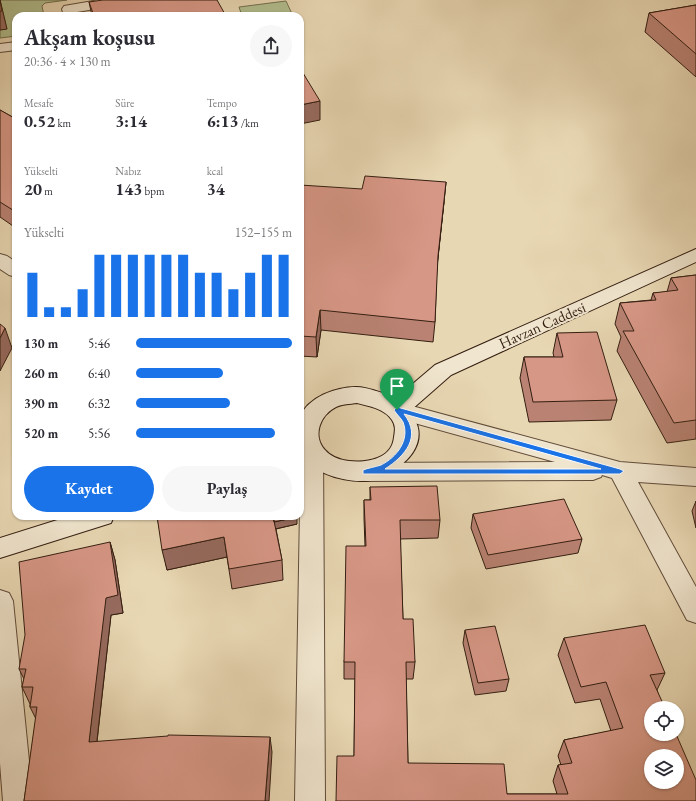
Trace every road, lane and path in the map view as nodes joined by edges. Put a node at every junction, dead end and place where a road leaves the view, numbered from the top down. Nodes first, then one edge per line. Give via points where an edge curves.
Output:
1 (125, 0) edge
2 (69, 12) edge
3 (12, 46) edge
4 (0, 48) edge
5 (696, 255) edge
6 (0, 260) edge
7 (12, 268) edge
8 (397, 410) junction
9 (304, 441) edge
10 (620, 471) junction
11 (365, 472) junction
12 (696, 477) edge
13 (89, 520) edge
14 (0, 548) edge
15 (0, 601) edge
16 (696, 612) edge
17 (18, 801) edge
18 (310, 801) edge

1 - 2 street via 68,9
3 - 4 street
5 - 8 street, Havzan Caddesi via 443,370
6 - 7 street
8 - 9 street via 372,397 341,397 316,410 309,420
8 - 10 street
8 - 11 street via 406,421 408,434 405,447 396,458 382,467
9 - 11 street via 317,457 330,466 347,471
9 - 18 street
10 - 11 street
10 - 12 street
10 - 16 street
13 - 14 street
15 - 17 street

